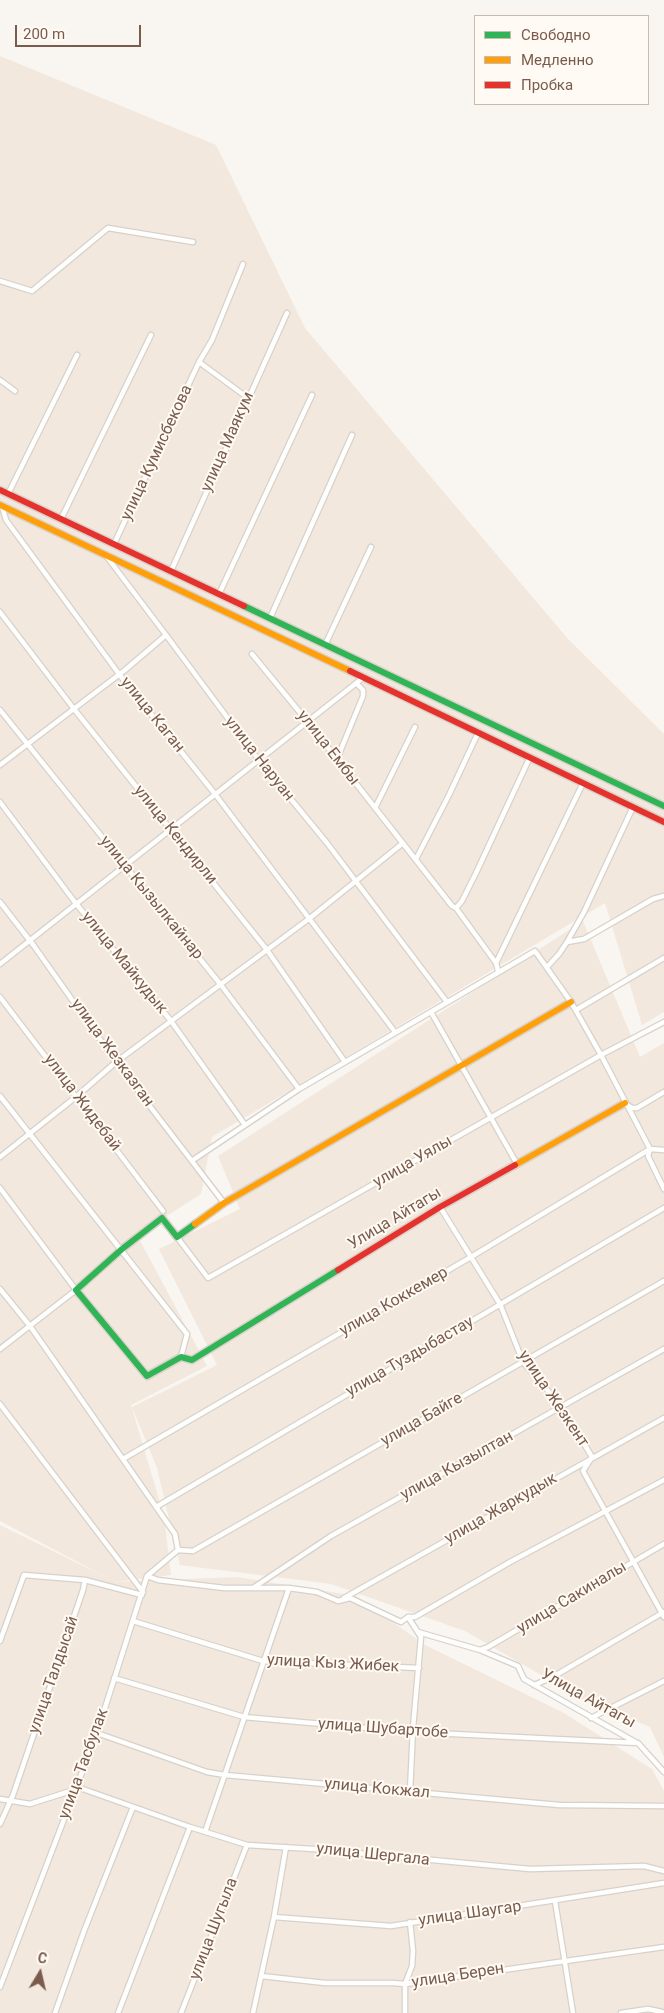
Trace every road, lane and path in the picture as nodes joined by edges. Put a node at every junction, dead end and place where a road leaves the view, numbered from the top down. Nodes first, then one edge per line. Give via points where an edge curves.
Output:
1 (193, 242) dead end
2 (243, 264) dead end
3 (0, 281) edge
4 (287, 313) dead end
5 (150, 335) dead end
6 (76, 355) dead end
7 (199, 362) junction
8 (0, 380) edge
9 (15, 391) dead end
10 (312, 395) dead end
11 (248, 398) junction
12 (352, 435) dead end
13 (0, 490) edge
14 (8, 494) junction
15 (1, 506) edge
16 (61, 519) junction
17 (114, 544) junction
18 (371, 547) dead end
19 (107, 556) junction
20 (171, 571) junction
21 (219, 594) junction
22 (0, 612) edge
23 (270, 618) junction
24 (290, 628) junction
25 (166, 635) junction
26 (285, 640) junction
27 (325, 644) junction
28 (252, 654) dead end
29 (119, 674) junction
30 (364, 677) junction
31 (356, 683) junction
32 (74, 709) junction
33 (0, 710) edge
34 (307, 721) junction
35 (415, 727) dead end
36 (478, 733) junction
37 (27, 745) junction
38 (530, 757) junction
39 (258, 759) junction
40 (337, 759) junction
41 (0, 765) edge
42 (583, 783) junction
43 (215, 794) junction
44 (0, 802) edge
45 (664, 806) edge
46 (633, 807) junction
47 (375, 808) junction
48 (664, 822) edge
49 (170, 828) junction
50 (402, 843) junction
51 (416, 859) junction
52 (124, 865) junction
53 (355, 880) junction
54 (664, 896) edge
55 (0, 902) edge
56 (76, 903) junction
57 (456, 908) junction
58 (310, 918) junction
59 (29, 940) junction
60 (568, 942) junction
61 (267, 950) junction
62 (664, 958) edge
63 (496, 963) junction
64 (0, 964) edge
65 (546, 967) junction
66 (498, 971) junction
67 (221, 985) junction
68 (0, 997) edge
69 (448, 1002) junction
70 (571, 1002) junction
71 (576, 1010) junction
72 (430, 1012) junction
73 (172, 1021) junction
74 (664, 1022) edge
75 (395, 1032) junction
76 (601, 1055) junction
77 (116, 1062) junction
78 (345, 1062) junction
79 (461, 1065) junction
80 (298, 1089) junction
81 (664, 1092) edge
82 (0, 1096) edge
83 (77, 1096) junction
84 (625, 1103) junction
85 (491, 1117) junction
86 (245, 1125) junction
87 (31, 1134) junction
88 (650, 1149) junction
89 (664, 1150) edge
90 (0, 1157) edge
91 (192, 1160) junction
92 (517, 1164) junction
93 (0, 1188) edge
94 (664, 1189) edge
95 (224, 1203) junction
96 (440, 1207) junction
97 (664, 1208) edge
98 (163, 1211) dead end
99 (177, 1237) junction
100 (122, 1249) junction
101 (471, 1257) junction
102 (664, 1281) edge
103 (0, 1288) edge
104 (76, 1290) junction
105 (500, 1304) junction
106 (30, 1326) junction
107 (0, 1349) edge
108 (664, 1349) edge
109 (181, 1357) junction
110 (524, 1362) junction
111 (0, 1404) edge
112 (562, 1407) junction
113 (664, 1418) edge
114 (592, 1457) junction
115 (124, 1459) junction
116 (664, 1480) edge
117 (156, 1506) junction
118 (606, 1512) junction
119 (664, 1544) edge
120 (178, 1550) junction
121 (633, 1562) junction
122 (147, 1576) junction
123 (84, 1580) junction
124 (253, 1588) junction
125 (288, 1588) junction
126 (143, 1593) junction
127 (338, 1601) junction
128 (663, 1614) edge
129 (408, 1617) junction
130 (133, 1621) junction
131 (418, 1632) junction
132 (0, 1642) edge
133 (480, 1650) junction
134 (263, 1661) junction
135 (419, 1668) junction
136 (114, 1678) junction
137 (664, 1682) edge
138 (534, 1685) junction
139 (244, 1717) junction
140 (591, 1718) junction
141 (412, 1732) junction
142 (96, 1733) junction
143 (638, 1743) junction
144 (664, 1772) edge
145 (225, 1775) junction
146 (75, 1790) junction
147 (410, 1792) junction
148 (0, 1799) edge
149 (9, 1802) junction
150 (664, 1806) edge
151 (133, 1807) junction
152 (0, 1824) edge
153 (190, 1828) junction
154 (205, 1832) junction
155 (247, 1845) junction
156 (286, 1847) junction
157 (664, 1871) edge
158 (664, 1883) edge
159 (556, 1901) junction
160 (274, 1917) junction
161 (410, 1922) junction
162 (664, 1947) edge
163 (565, 1961) junction
164 (261, 1976) junction
165 (405, 1984) junction
166 (0, 1987) edge
167 (664, 2004) edge
168 (662, 2012) edge
169 (55, 2013) edge
170 (118, 2013) edge
171 (181, 2013) edge
172 (253, 2013) edge
173 (404, 2013) edge
174 (573, 2013) edge
175 (621, 2013) edge

1 - 3 street via 108,228 32,291
2 - 7 street, улица Кумисбекова via 212,340
4 - 11 street, улица Маякум
5 - 16 street
6 - 14 street
7 - 11 street
7 - 17 street, улица Кумисбекова
8 - 9 street
10 - 21 street
11 - 20 street, улица Маякум
12 - 23 street
13 - 14 main road
14 - 16 main road
15 - 19 main road
15 - 29 street, улица Каган via 6,520
16 - 17 main road
17 - 20 main road
18 - 27 street
19 - 25 street
19 - 26 main road
20 - 21 main road
21 - 23 main road
22 - 32 street, улица Кендирли
23 - 24 main road
24 - 26 main road
24 - 27 main road
25 - 29 street
25 - 39 street, улица Наруан
26 - 30 main road
27 - 45 main road
28 - 34 street, улица Ембы
29 - 32 street
29 - 43 street, улица Каган
30 - 31 street
30 - 36 main road
31 - 34 street
31 - 40 street via 364,696
32 - 37 street
32 - 49 street, улица Кендирли
33 - 37 street, улица Кызылкайнар
34 - 39 street
34 - 40 street, улица Ембы
35 - 47 street
36 - 38 main road
36 - 51 street
37 - 41 street
37 - 52 street, улица Кызылкайнар
38 - 42 main road
38 - 57 street via 484,857
39 - 43 street
39 - 53 street, улица Наруан
40 - 47 street, улица Ембы
42 - 46 main road
42 - 63 street
43 - 49 street
43 - 58 street, улица Каган
44 - 56 street, улица Майкудык
46 - 48 main road
46 - 60 street
47 - 50 street, улица Ембы
49 - 52 street
49 - 61 street, улица Кендирли
50 - 51 street, улица Ембы
50 - 53 street
51 - 57 street, улица Ембы
52 - 56 street
52 - 67 street, улица Кызылкайнар
53 - 58 street
53 - 69 street, улица Наруан
54 - 60 street via 653,899 584,939
55 - 59 street, улица Жезказган
56 - 59 street
56 - 73 street, улица Майкудык
57 - 63 street, улица Ембы
58 - 61 street
58 - 75 street, улица Каган
59 - 64 street
59 - 77 street, улица Жезказган
60 - 65 street
61 - 67 street
61 - 78 street, улица Кендирли
62 - 71 street
63 - 66 street
65 - 66 street via 534,951
65 - 70 street
66 - 69 street
67 - 73 street
67 - 80 street, улица Кызылкайнар
68 - 83 street, улица Жидебай
69 - 72 street
70 - 71 street
70 - 79 main road
71 - 76 street
72 - 75 street
72 - 79 street
73 - 77 street
73 - 86 street, улица Майкудык
74 - 76 street, улица Уялы
75 - 78 street
76 - 84 street
76 - 85 street, улица Уялы
77 - 83 street
77 - 91 street, улица Жезказган
78 - 80 street
79 - 85 street
79 - 95 main road
80 - 86 street
81 - 84 street via 637,1108
82 - 87 street
83 - 87 street
83 - 98 street, улица Жидебай
84 - 88 street
84 - 92 main road, Улица Айтагы
85 - 92 street
85 - 99 street, улица Уялы via 208,1278
86 - 91 street
87 - 90 street
87 - 100 street
88 - 89 street
88 - 94 street via 648,1156
88 - 101 street, улица Коккемер
91 - 95 street, улица Жезказган
92 - 96 main road, Улица Айтагы
93 - 104 street
95 - 99 main road
96 - 101 street, улица Жезкент
96 - 109 main road, Улица Айтагы via 192,1360
97 - 105 street, улица Туздыбастау
99 - 100 main road via 162,1218
100 - 104 main road
100 - 109 street via 187,1334
101 - 105 street, улица Жезкент
101 - 115 street, улица Коккемер
102 - 110 street, улица Байге
103 - 106 street
104 - 106 street
104 - 109 main road, Улица Айтагы via 147,1376
105 - 110 street, улица Жезкент
105 - 117 street, улица Туздыбастау
106 - 107 street
106 - 115 street
108 - 112 street, улица Кызылтан
110 - 112 street, улица Жезкент
110 - 120 street, улица Байге via 193,1551
111 - 126 street
112 - 114 street, улица Жезкент
112 - 124 street, улица Кызылтан via 331,1536
113 - 114 street, улица Жаркудык
114 - 118 street, улица Жезкент via 583,1471
114 - 127 street, улица Жаркудык
115 - 117 street
116 - 118 street
117 - 120 street via 175,1534
118 - 121 street, улица Жезкент
118 - 129 street via 415,1617
119 - 121 street, улица Сакиналы
120 - 122 street
121 - 128 street, улица Жезкент
121 - 133 street, улица Сакиналы
122 - 124 street via 224,1588
122 - 126 street, улица Тасбулак
123 - 126 street
123 - 132 street via 24,1575
123 - 149 street, улица Талдысай via 84,1590
124 - 125 street
125 - 127 street via 316,1592
125 - 134 street
126 - 130 street, улица Тасбулак
127 - 129 street via 350,1598 401,1622
128 - 138 street
129 - 131 street
130 - 134 street, улица Кыз Жибек
130 - 136 street, улица Тасбулак
131 - 133 street, Улица Айтагы
131 - 135 street via 421,1637
133 - 138 street, Улица Айтагы via 518,1666 524,1679
134 - 135 street, улица Кыз Жибек
134 - 139 street
135 - 141 street
136 - 139 street, улица Шубартобе
136 - 142 street, улица Тасбулак
137 - 140 street
138 - 140 street, Улица Айтагы
139 - 141 street, улица Шубартобе
139 - 145 street
140 - 143 street, Улица Айтагы
141 - 143 street, улица Шубартобе
141 - 147 street
142 - 145 street, улица Кокжал via 207,1772
142 - 146 street, улица Тасбулак
143 - 144 street
145 - 147 street, улица Кокжал
145 - 154 street
146 - 149 street via 30,1804
146 - 151 street, улица Шергала via 80,1788
146 - 166 street, улица Тасбулак
147 - 150 street, улица Кокжал via 559,1805
148 - 149 street
149 - 152 street, улица Талдысай
151 - 153 street, улица Шергала
151 - 169 street
153 - 154 street, улица Шергала
153 - 170 street
154 - 155 street, улица Шергала
155 - 156 street, улица Шергала
155 - 171 street, улица Шугыла
156 - 157 street, улица Шергала via 530,1869 644,1866
156 - 160 street
158 - 159 street, улица Шаугар
159 - 161 street, улица Шаугар
159 - 163 street
160 - 161 street, улица Шаугар via 391,1926
160 - 164 street
161 - 165 street via 412,1966
162 - 163 street, улица Берен
163 - 165 street, улица Берен
163 - 174 street
164 - 165 street, улица Берен via 325,1983
164 - 172 street
165 - 173 street
167 - 168 street
168 - 175 street via 648,2009

